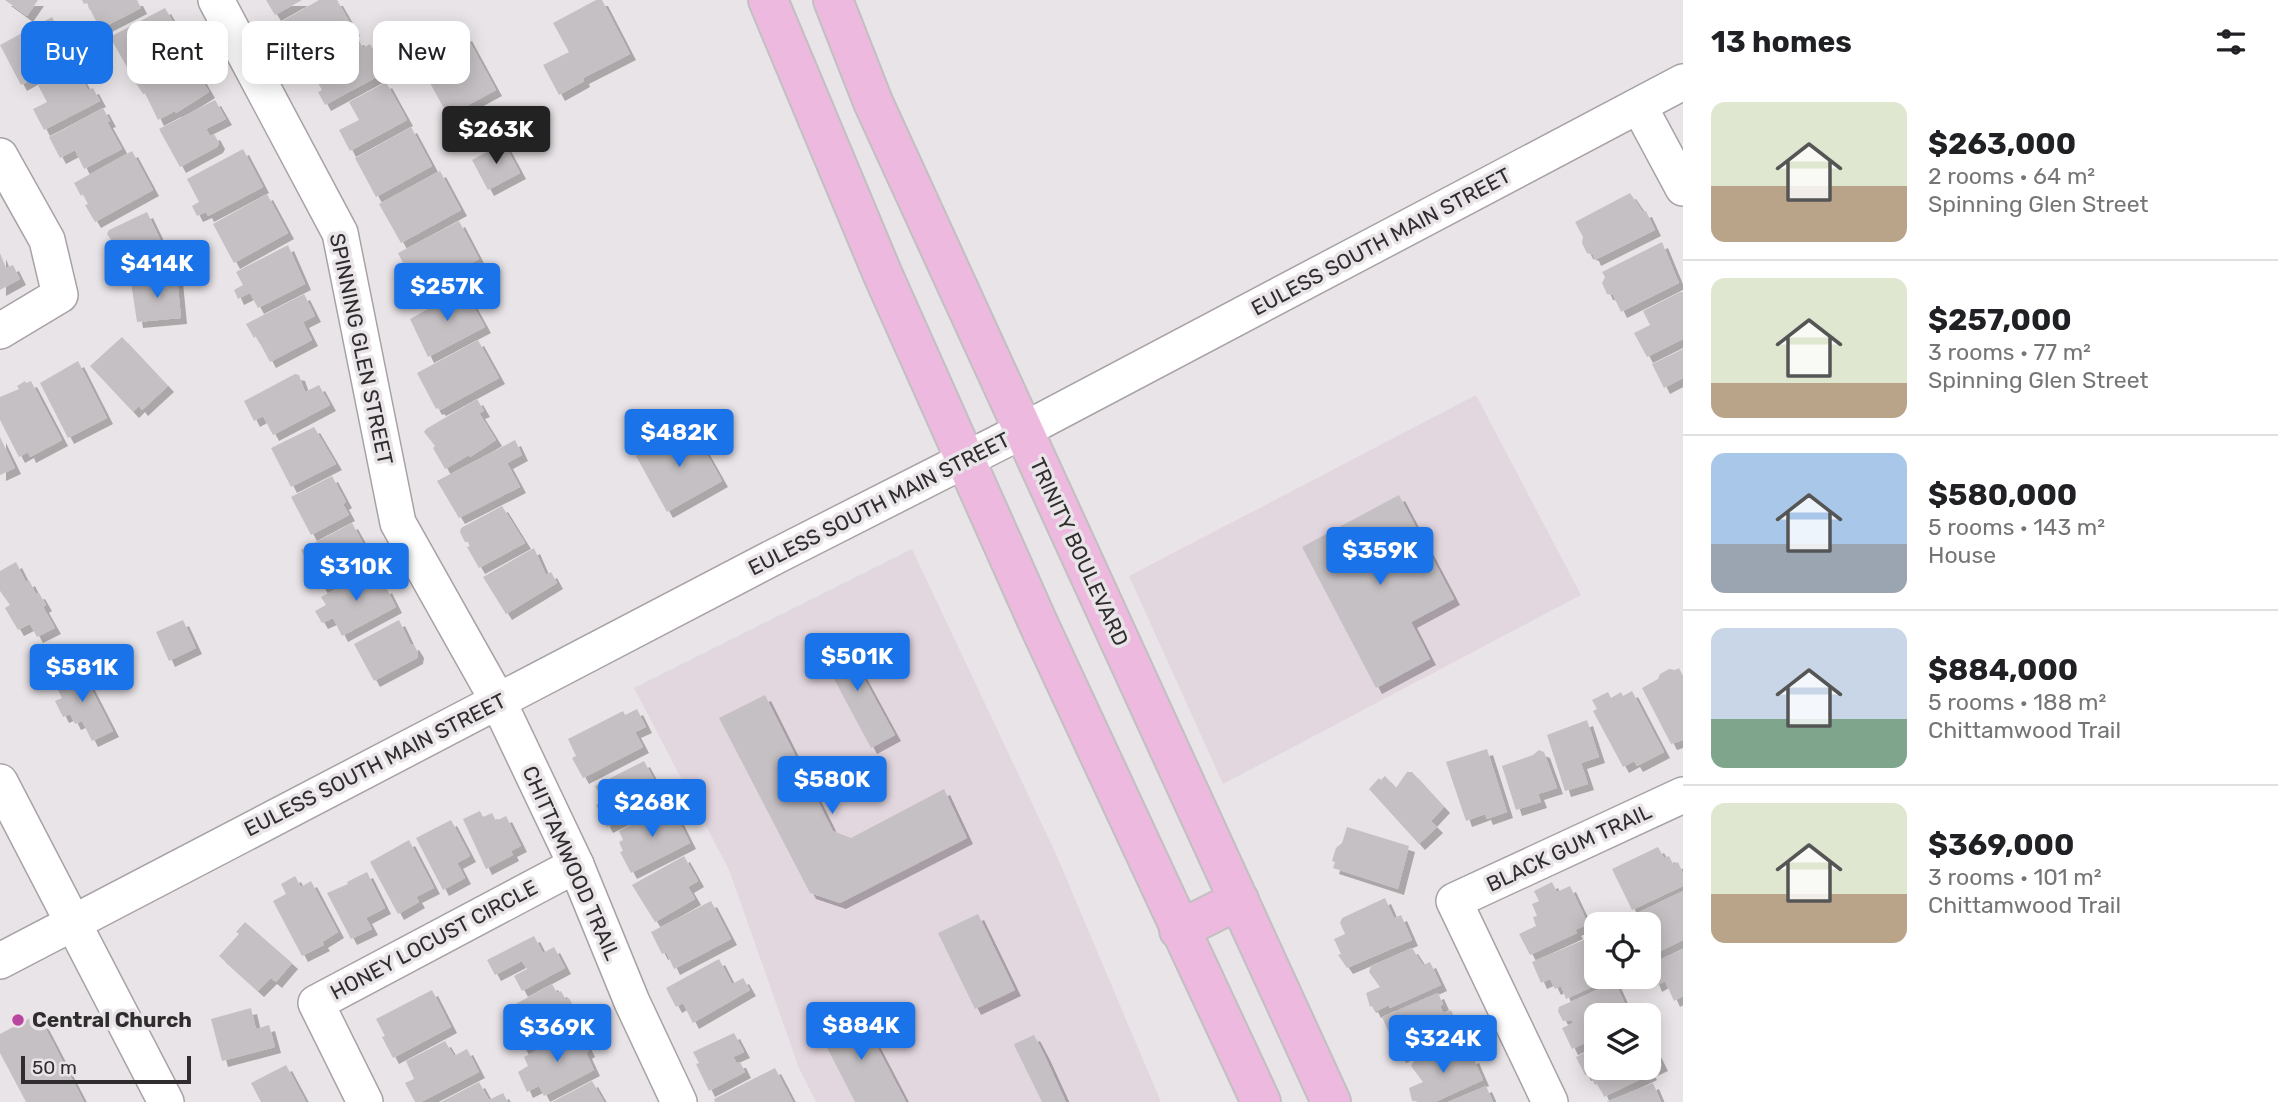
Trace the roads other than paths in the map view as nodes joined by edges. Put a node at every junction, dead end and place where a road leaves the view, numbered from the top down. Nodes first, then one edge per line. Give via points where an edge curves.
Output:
1 (215, 0) edge
2 (768, 0) edge
3 (832, 0) edge
4 (1683, 82) edge
5 (1639, 106) junction
6 (0, 156) edge
7 (1683, 188) edge
8 (0, 331) edge
9 (1022, 430) junction
10 (966, 458) junction
11 (498, 701) junction
12 (1, 786) edge
13 (1683, 795) edge
14 (576, 865) junction
15 (1239, 900) junction
16 (73, 924) junction
17 (1179, 930) junction
18 (0, 961) edge
19 (166, 1102) edge
20 (365, 1102) edge
21 (679, 1102) edge
22 (1261, 1102) edge
23 (1331, 1102) edge
24 (1550, 1102) edge

1 - 11 street, SPINNING GLEN STREET via 340,233 398,523
2 - 10 main road via 883,275
3 - 9 main road, TRINITY BOULEVARD via 873,102
4 - 5 street, EULESS SOUTH MAIN STREET
5 - 7 street
5 - 9 street, EULESS SOUTH MAIN STREET
6 - 8 street via 47,240 60,295
9 - 10 street, EULESS SOUTH MAIN STREET
9 - 15 main road, TRINITY BOULEVARD
10 - 11 street, EULESS SOUTH MAIN STREET
10 - 17 main road
11 - 14 street, CHITTAMWOOD TRAIL
11 - 16 street, EULESS SOUTH MAIN STREET
12 - 16 street
13 - 24 street, BLACK GUM TRAIL via 1454,901
14 - 20 street, HONEY LOCUST CIRCLE via 316,1003
14 - 21 street, CHITTAMWOOD TRAIL
15 - 17 main road
15 - 23 main road, TRINITY BOULEVARD
16 - 18 street, EULESS SOUTH MAIN STREET
16 - 19 street
17 - 22 main road

